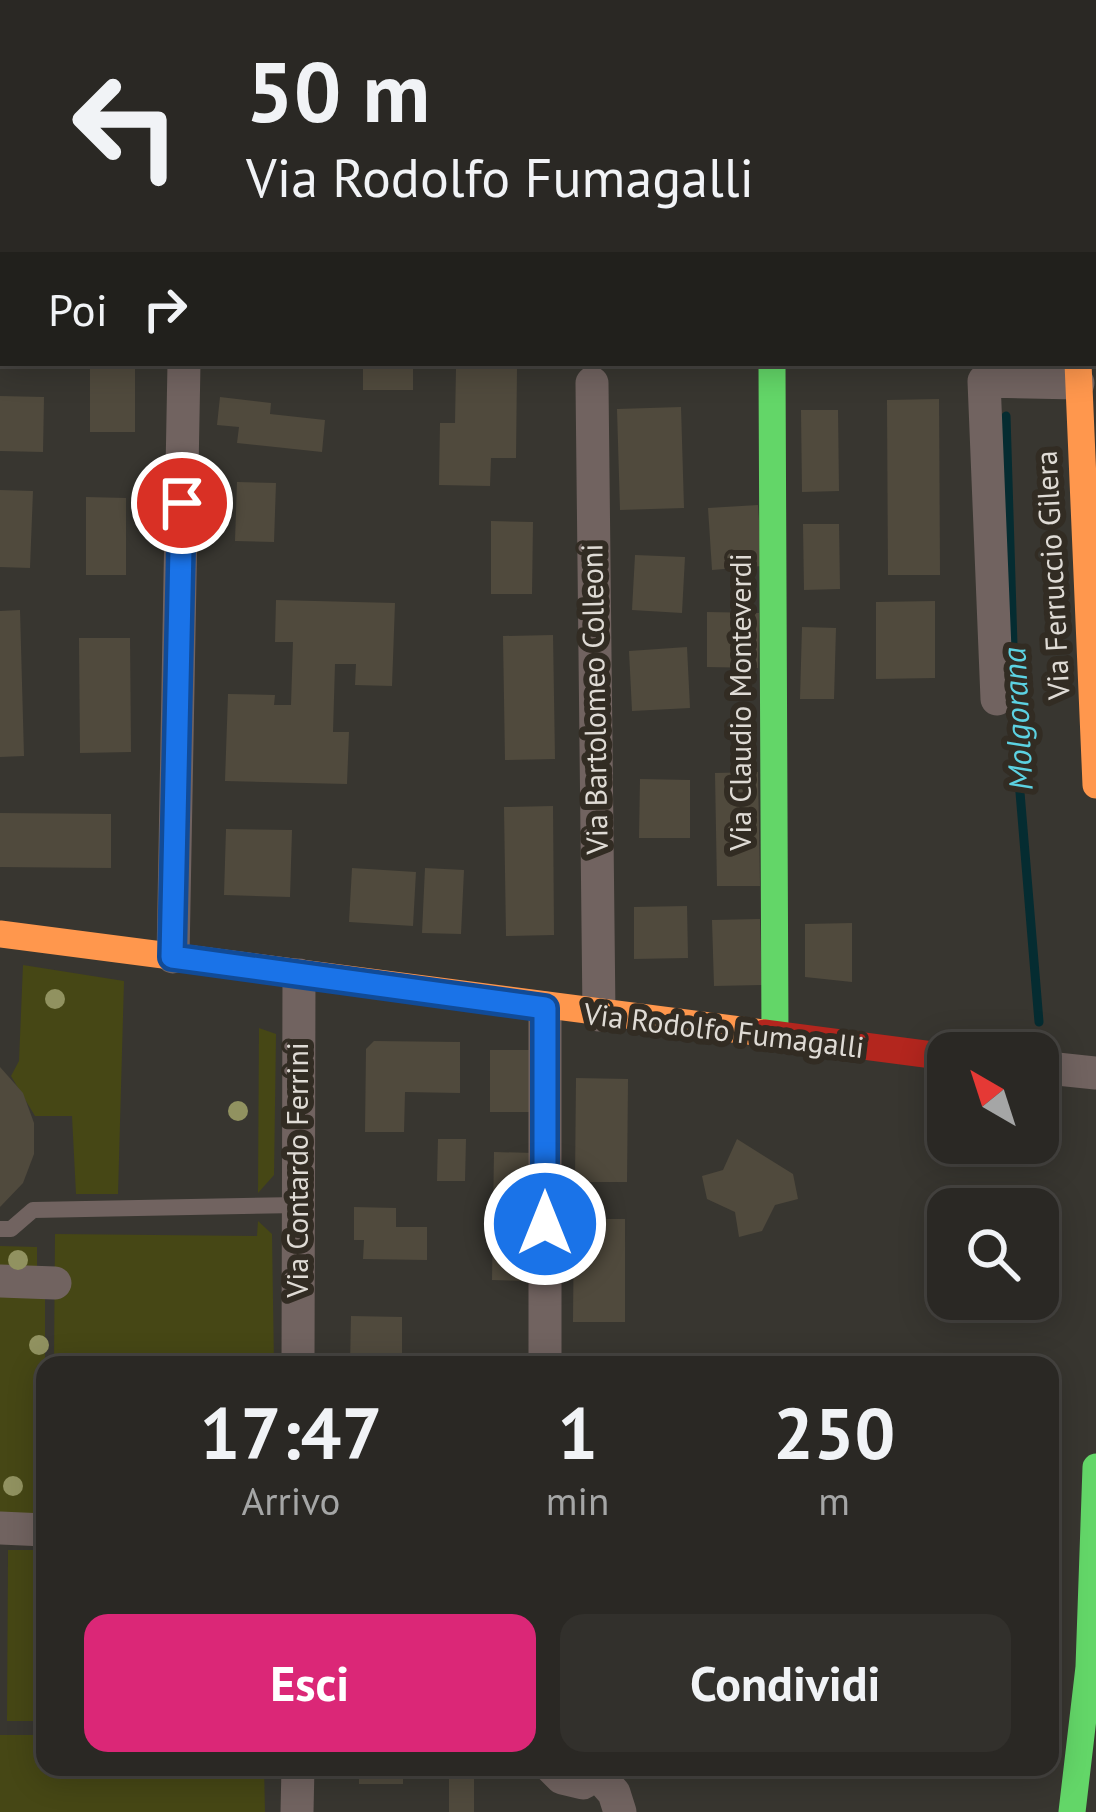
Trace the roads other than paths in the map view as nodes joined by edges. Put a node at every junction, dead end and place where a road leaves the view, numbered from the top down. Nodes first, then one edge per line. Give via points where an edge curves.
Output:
1 (184, 366) edge
2 (772, 366) edge
3 (1078, 373) edge
4 (592, 383) dead end
5 (997, 699) dead end
6 (1096, 785) edge
7 (10, 940) edge
8 (172, 957) junction
9 (299, 975) junction
10 (545, 1008) junction
11 (599, 1015) junction
12 (776, 1038) junction
13 (927, 1056) edge
14 (1059, 1068) edge
15 (1096, 1072) edge
16 (298, 1204) junction
17 (0, 1229) edge
18 (0, 1281) edge
19 (55, 1283) dead end
20 (298, 1356) edge
21 (545, 1356) edge
22 (1096, 1467) edge
23 (0, 1528) edge
24 (36, 1530) edge
25 (298, 1776) edge
26 (563, 1776) edge
27 (590, 1776) edge
28 (606, 1776) edge
29 (298, 1812) edge
30 (620, 1812) edge
31 (1072, 1812) edge

1 - 8 street
2 - 12 street, Via Claudio Monteverdi
3 - 5 street via 984,381
3 - 6 street, Via Ferruccio Gilera
4 - 11 street, Via Bartolomeo Colleoni
7 - 8 street, Via Rodolfo Fumagalli
8 - 9 street, Via Rodolfo Fumagalli
9 - 10 street, Via Rodolfo Fumagalli
9 - 16 street, Via Contardo Ferrini
10 - 11 street, Via Rodolfo Fumagalli
10 - 21 street
11 - 12 street, Via Rodolfo Fumagalli
12 - 13 street, Via Rodolfo Fumagalli
14 - 15 street
16 - 17 lane via 33,1210
16 - 20 street, Via Contardo Ferrini
18 - 19 street
22 - 31 street via 1089,1667
23 - 24 street
25 - 29 street
26 - 27 street via 572,1783
28 - 30 street

